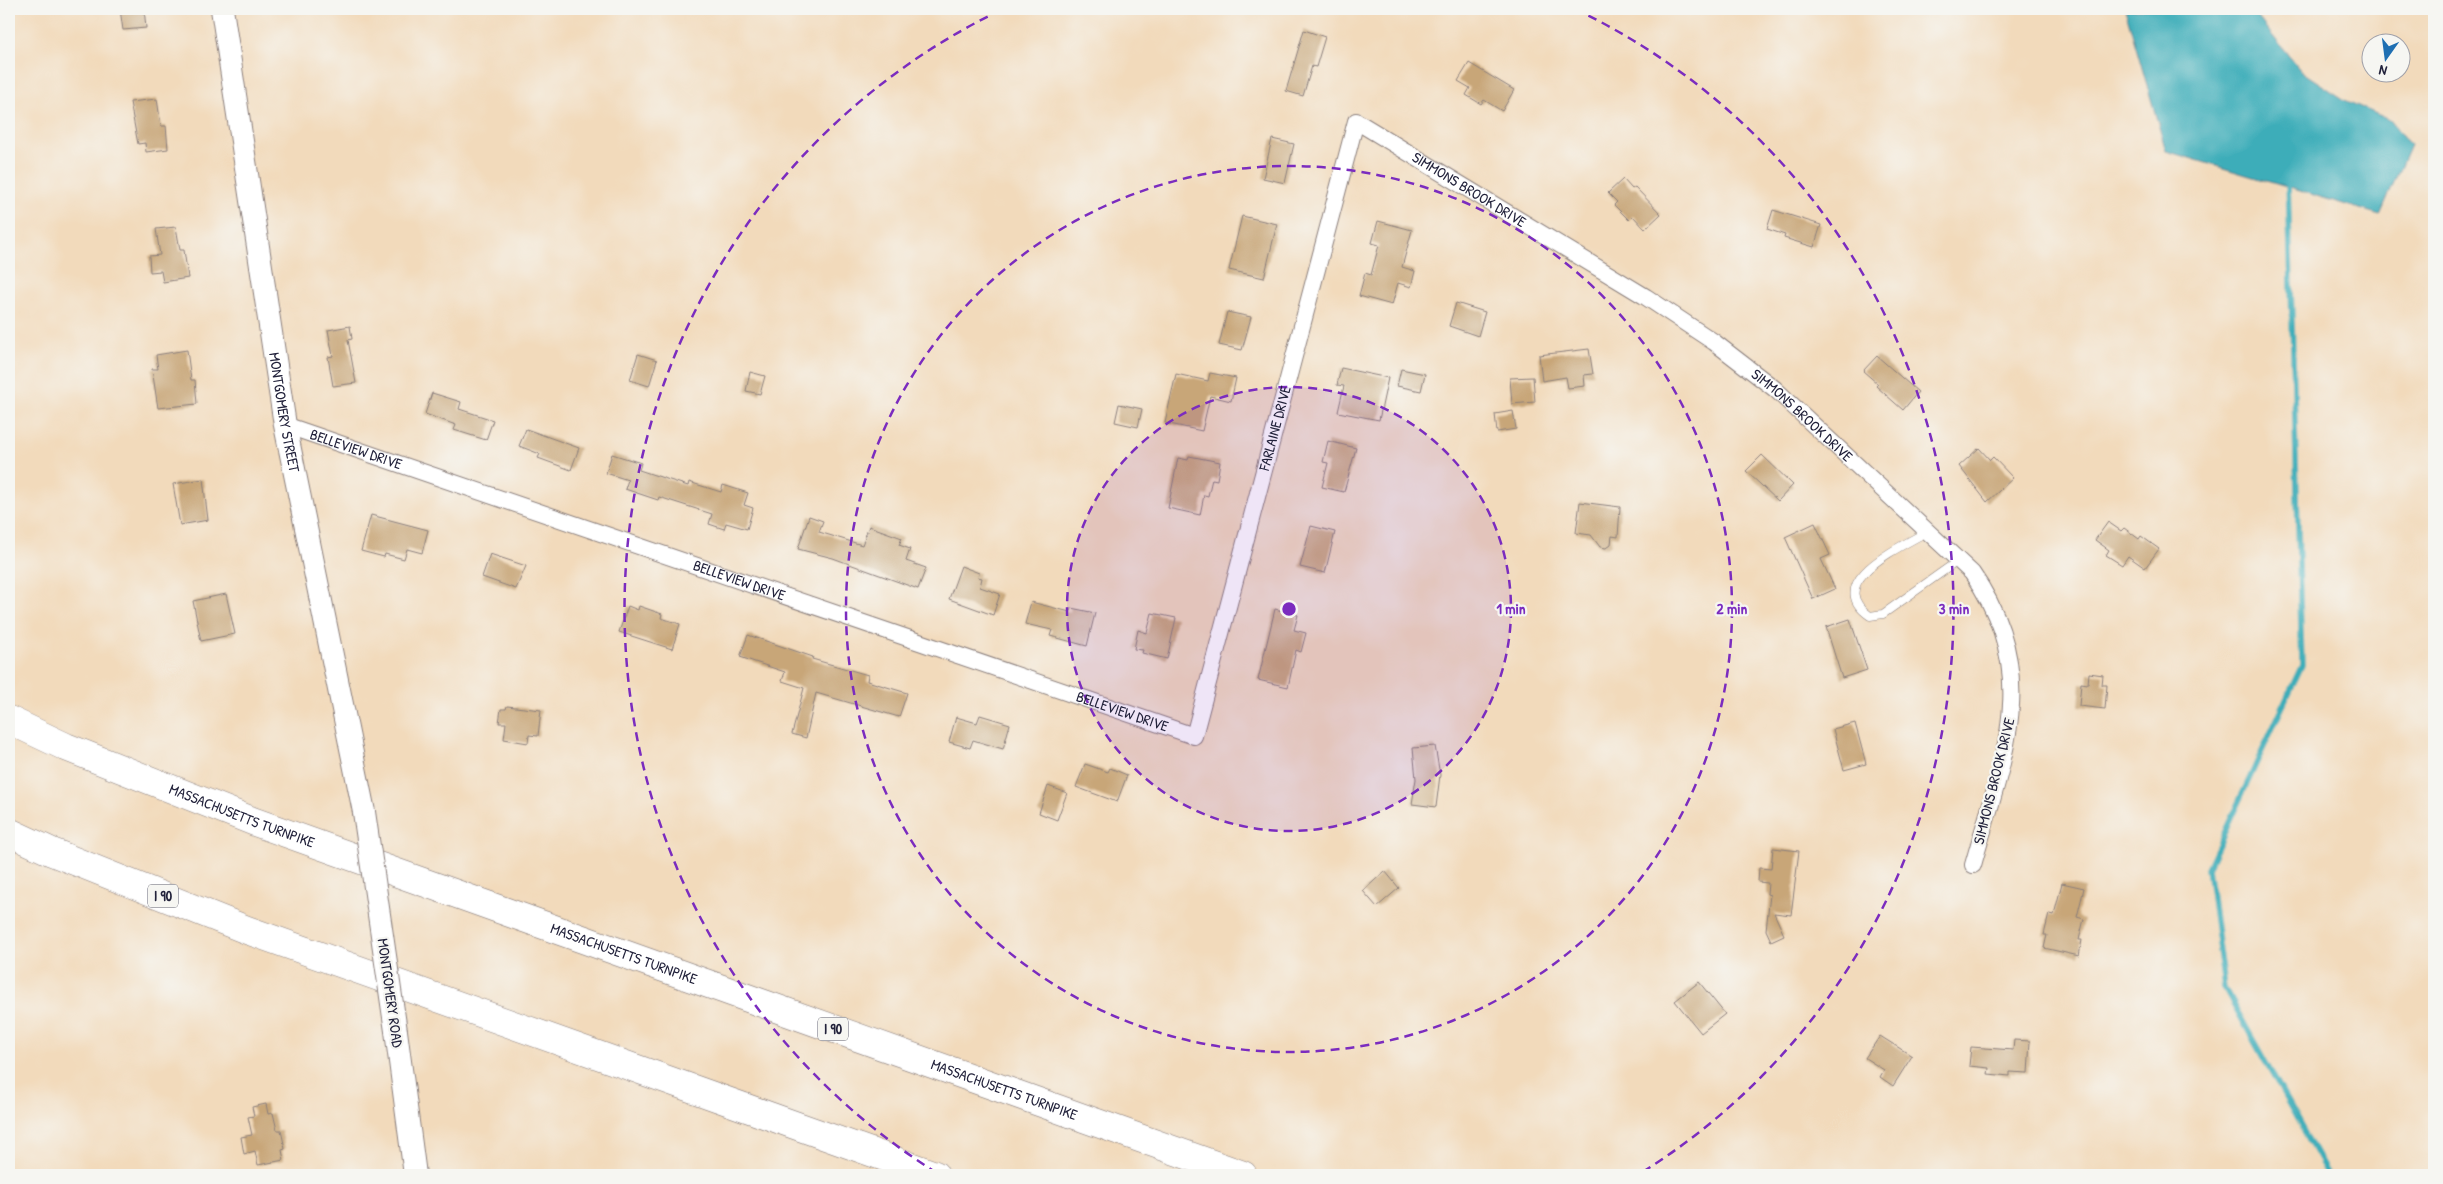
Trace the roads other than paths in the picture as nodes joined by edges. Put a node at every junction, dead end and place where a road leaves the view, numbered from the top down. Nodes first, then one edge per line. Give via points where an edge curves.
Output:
1 (222, 9) edge
2 (1356, 121) joint
3 (285, 426) junction
4 (1928, 531) junction
5 (1960, 560) junction
6 (9, 720) edge
7 (1194, 736) joint
8 (364, 812) joint
9 (9, 832) edge
10 (1973, 865) dead end
11 (415, 1175) edge
12 (935, 1175) edge
13 (1243, 1175) edge

1 - 3 main road, MONTGOMERY STREET
2 - 4 street, SIMMONS BROOK DRIVE via 1638,292 1714,342 1774,389
2 - 7 street, FARLAINE DRIVE
3 - 7 street, BELLEVIEW DRIVE
3 - 8 main road, MONTGOMERY STREET
4 - 5 street, SIMMONS BROOK DRIVE
4 - 5 lane via 1857,578 1854,594 1859,608 1870,616 1884,614
5 - 10 street, SIMMONS BROOK DRIVE via 1984,589 1994,611 2008,658 2012,687 2007,742
6 - 13 highway, MASSACHUSETTS TURNPIKE / I 90 via 66,747 264,825
8 - 11 main road, MONTGOMERY ROAD, bridge
9 - 12 highway, I 90 via 247,930

